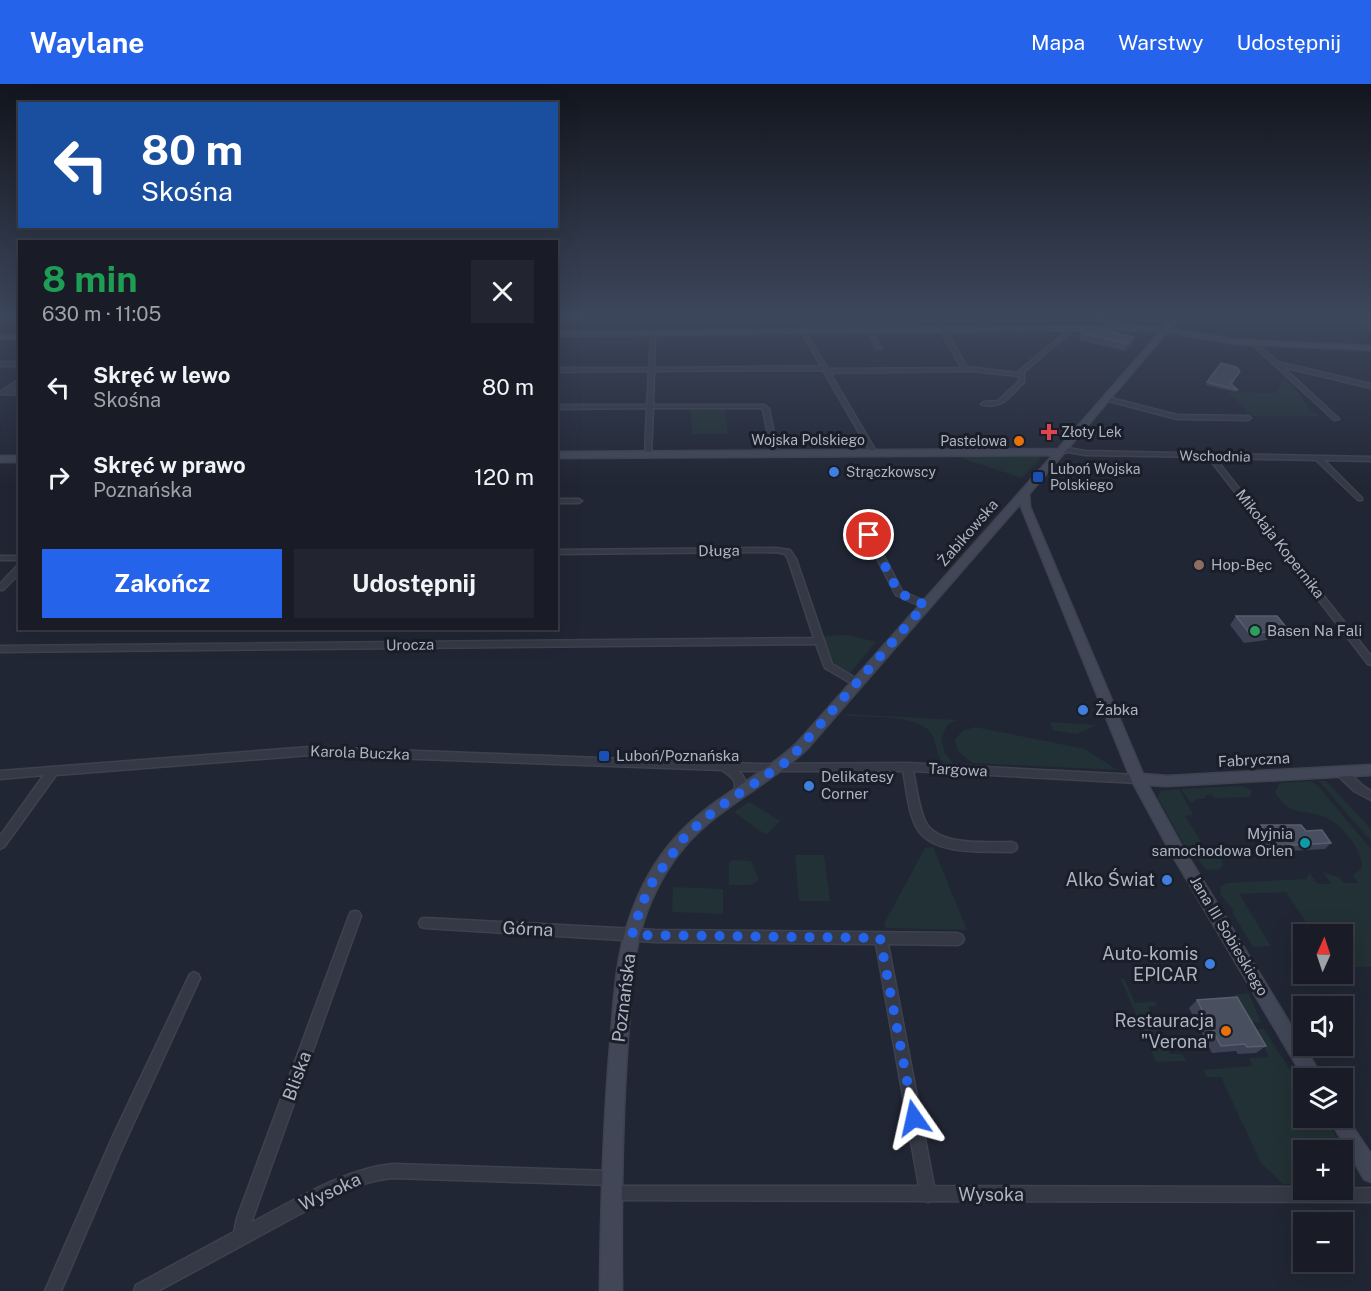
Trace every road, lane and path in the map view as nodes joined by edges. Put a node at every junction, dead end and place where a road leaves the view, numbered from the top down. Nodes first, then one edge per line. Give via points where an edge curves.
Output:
1 (652, 372) edge
2 (827, 372) edge
3 (995, 372) edge
4 (1129, 372) edge
5 (1287, 372) edge
6 (1313, 372) edge
7 (1020, 375) joint
8 (18, 382) edge
9 (1371, 386) edge
10 (1, 393) edge
11 (18, 393) edge
12 (1107, 399) junction
13 (984, 404) dead end
14 (650, 406) junction
15 (558, 407) edge
16 (1248, 418) dead end
17 (1336, 419) dead end
18 (775, 452) junction
19 (1060, 452) junction
20 (874, 453) junction
21 (558, 455) edge
22 (648, 455) junction
23 (1210, 456) junction
24 (1318, 458) junction
25 (0, 459) edge
26 (18, 459) edge
27 (1371, 459) edge
28 (1024, 493) junction
29 (1360, 499) dead end
30 (558, 501) edge
31 (579, 501) dead end
32 (1028, 515) junction
33 (1003, 517) junction
34 (869, 535) dead end
35 (558, 552) edge
36 (0, 558) edge
37 (18, 558) edge
38 (18, 570) edge
39 (0, 588) edge
40 (925, 605) junction
41 (819, 641) junction
42 (0, 649) edge
43 (1371, 662) edge
44 (857, 683) junction
45 (721, 766) junction
46 (778, 767) junction
47 (907, 767) junction
48 (1371, 770) edge
49 (53, 771) junction
50 (1340, 771) junction
51 (0, 775) edge
52 (1138, 779) junction
53 (739, 794) junction
54 (1371, 795) edge
55 (0, 844) edge
56 (1012, 847) dead end
57 (355, 916) dead end
58 (425, 923) dead end
59 (632, 935) junction
60 (880, 938) junction
61 (958, 939) dead end
62 (194, 978) dead end
63 (1308, 1068) edge
64 (1344, 1128) edge
65 (1370, 1170) edge
66 (611, 1185) junction
67 (928, 1195) junction
68 (1371, 1195) edge
69 (240, 1237) junction
70 (53, 1291) edge
71 (142, 1291) edge
72 (611, 1291) edge

1 - 14 street
2 - 20 street
3 - 7 street
4 - 12 street, Żabikowska
5 - 17 street
6 - 9 street
7 - 13 street via 1022,381 1000,403
8 - 10 street
10 - 11 street
12 - 16 street via 1177,417
12 - 19 street, Żabikowska
14 - 15 street
14 - 18 street via 764,407
14 - 22 street
18 - 20 street, Wojska Polskiego
18 - 22 street, Wojska Polskiego
19 - 20 street, Wojska Polskiego
19 - 23 street, Wschodnia
19 - 28 street, Żabikowska
21 - 22 street, Wojska Polskiego
23 - 24 street, Wschodnia
23 - 43 street, Mikołaja Kopernika
24 - 27 street, Wschodnia
24 - 29 street
25 - 26 street
28 - 32 street, Jana III Sobieskiego
28 - 33 street, Żabikowska
30 - 31 street
32 - 33 street
32 - 52 street, Jana III Sobieskiego
33 - 40 street, Żabikowska
34 - 40 street via 899,593
35 - 41 street, Długa via 784,551 792,560
36 - 37 street
38 - 39 street
40 - 44 street, Żabikowska
41 - 42 street, Urocza
41 - 44 street via 829,668
44 - 46 street, Żabikowska via 802,746
45 - 46 street, Karola Buczka
45 - 49 street, Karola Buczka via 310,751
45 - 53 street via 738,776
46 - 47 street, Targowa
46 - 53 street, Poznańska
47 - 52 street, Targowa
47 - 56 street via 921,824 932,838 945,843
48 - 50 street, Fabryczna
49 - 51 street, Karola Buczka
49 - 55 street
50 - 52 street, Fabryczna via 1167,781
50 - 54 street
52 - 63 street, Jana III Sobieskiego
53 - 59 street, Poznańska via 693,828 672,852 647,893
57 - 69 street, Bliska
58 - 59 street, Górna
59 - 60 street, Górna
59 - 66 street, Poznańska via 617,1057
60 - 61 street, Górna
60 - 67 street
62 - 70 street
64 - 65 street
66 - 67 street, Wysoka
66 - 69 street, Wysoka via 382,1172 351,1180
66 - 72 street, Poznańska
67 - 68 street, Wysoka
69 - 71 street, Wysoka

